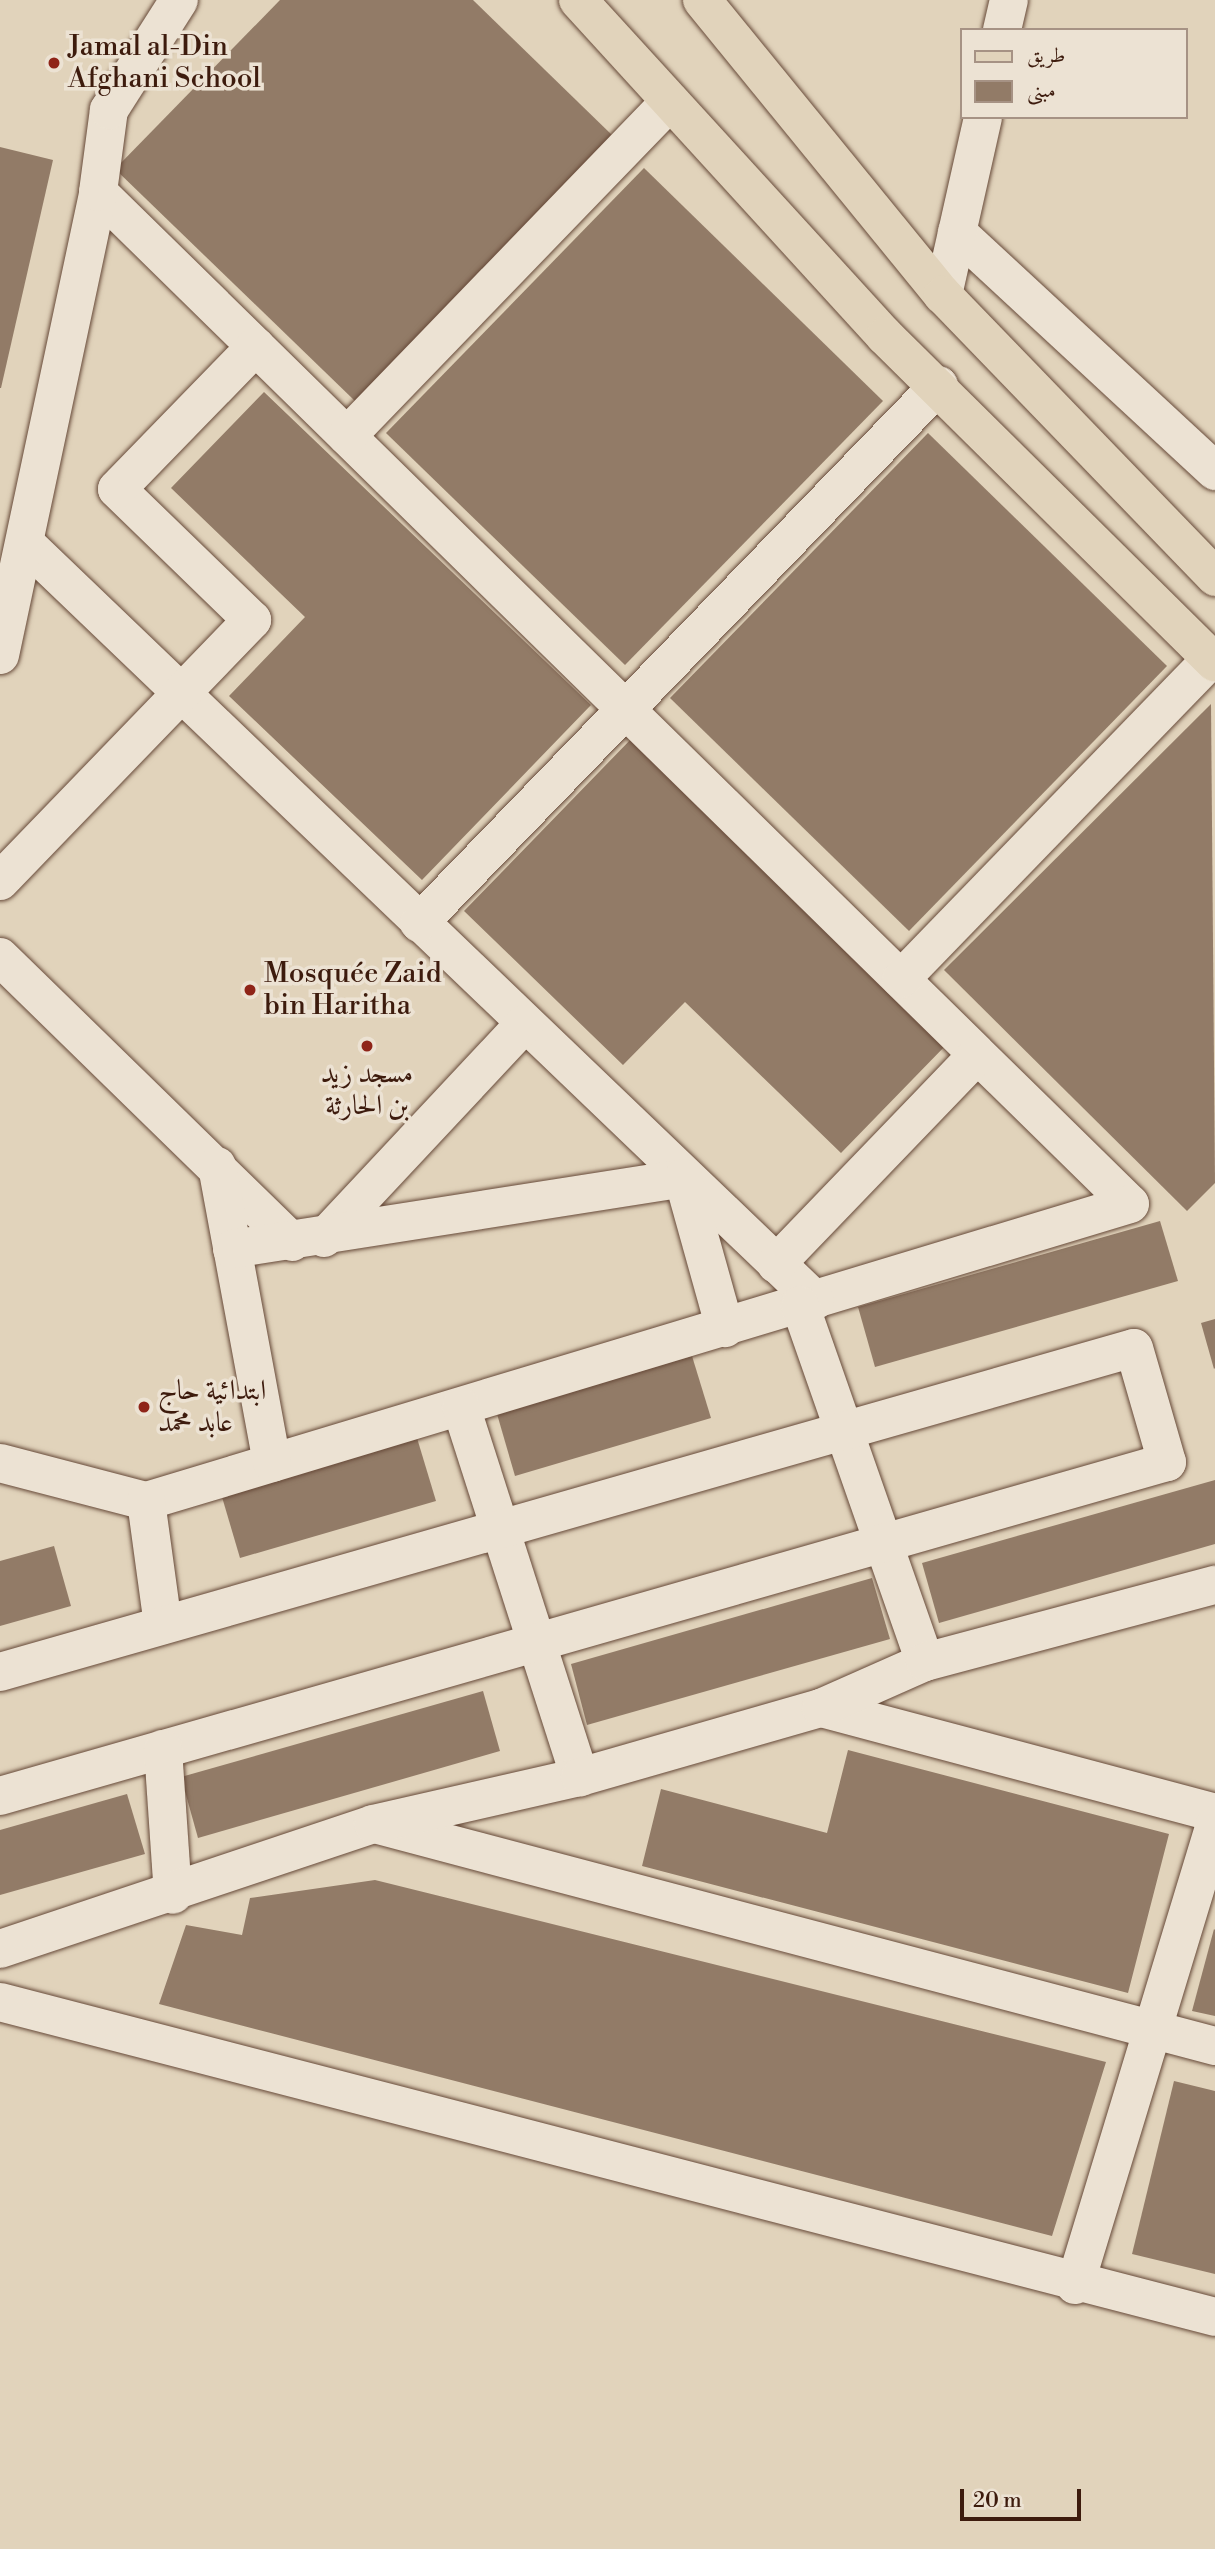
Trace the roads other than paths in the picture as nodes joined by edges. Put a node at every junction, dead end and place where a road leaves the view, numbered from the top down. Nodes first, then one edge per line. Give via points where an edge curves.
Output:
1 (179, 0) edge
2 (578, 0) edge
3 (702, 0) edge
4 (1009, 0) edge
5 (1002, 28) edge
6 (670, 102) junction
7 (983, 119) edge
8 (98, 192) junction
9 (957, 232) junction
10 (943, 295) junction
11 (256, 346) junction
12 (939, 386) junction
13 (347, 436) junction
14 (1215, 471) edge
15 (19, 527) edge
16 (1215, 576) edge
17 (0, 655) edge
18 (1213, 660) edge
19 (180, 694) junction
20 (626, 710) junction
21 (0, 881) edge
22 (419, 923) junction
23 (0, 957) edge
24 (901, 979) junction
25 (524, 1024) junction
26 (978, 1055) junction
27 (217, 1166) junction
28 (683, 1178) junction
29 (308, 1240) junction
30 (232, 1250) junction
31 (776, 1264) junction
32 (808, 1303) junction
33 (724, 1328) junction
34 (461, 1407) junction
35 (844, 1431) junction
36 (0, 1462) edge
37 (272, 1463) junction
38 (146, 1500) junction
39 (504, 1528) junction
40 (884, 1544) junction
41 (1215, 1585) edge
42 (163, 1625) junction
43 (540, 1642) junction
44 (925, 1662) junction
45 (0, 1672) edge
46 (821, 1708) junction
47 (163, 1749) junction
48 (580, 1777) junction
49 (0, 1796) edge
50 (1215, 1813) edge
51 (373, 1824) junction
52 (1215, 1825) edge
53 (173, 1895) junction
54 (0, 1949) edge
55 (0, 2002) edge
56 (1153, 2029) junction
57 (1215, 2046) edge
58 (1075, 2284) junction
59 (1215, 2317) edge

1 - 8 street via 109,110
2 - 6 main road
3 - 10 main road
4 - 5 street
6 - 12 main road via 774,219
6 - 13 street
7 - 9 street
8 - 11 street
8 - 15 street
9 - 10 street
9 - 14 street
10 - 16 main road
11 - 13 street
11 - 19 street via 117,489 252,620
12 - 18 main road
12 - 20 street
13 - 20 street
15 - 17 street
15 - 19 street
18 - 24 street
19 - 21 street
19 - 22 street
20 - 22 street
20 - 24 street
22 - 25 street
23 - 27 street
24 - 26 street
25 - 28 street
25 - 29 street
26 - 31 street
26 - 32 street via 1130,1204
27 - 29 street
27 - 30 street
28 - 29 street
28 - 31 street
28 - 33 street
29 - 30 street
30 - 37 street
31 - 32 street
32 - 33 street
32 - 35 street
33 - 34 street
34 - 37 street
34 - 39 street
35 - 39 street
35 - 40 street
35 - 40 street via 1134,1348 1167,1462
36 - 38 street
37 - 38 street
38 - 42 street
39 - 42 street
39 - 43 street
40 - 43 street
40 - 44 street
41 - 44 street
42 - 45 street
43 - 47 street
43 - 48 street
44 - 46 street
46 - 48 street
46 - 50 street
47 - 49 street
47 - 53 street
48 - 51 street
51 - 53 street
51 - 56 street
52 - 56 street
53 - 54 street
55 - 58 street
56 - 57 street
56 - 58 street
58 - 59 street

